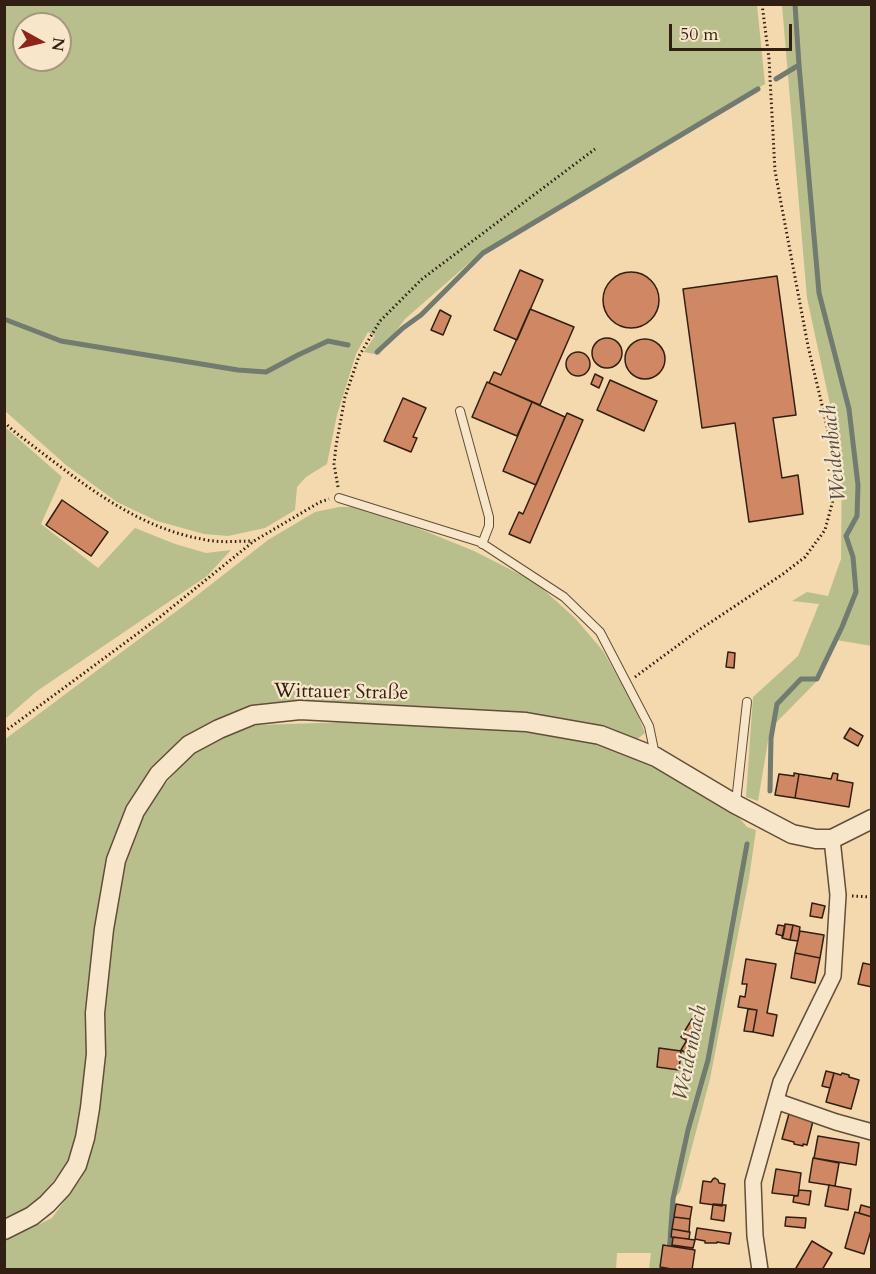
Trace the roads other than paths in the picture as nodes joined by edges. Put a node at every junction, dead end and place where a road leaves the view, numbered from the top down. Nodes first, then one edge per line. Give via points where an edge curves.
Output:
1 (460, 411) dead end
2 (339, 498) road end
3 (482, 544) junction
4 (747, 702) dead end
5 (656, 757) junction
6 (735, 804) junction
7 (872, 819) edge
8 (832, 839) junction
9 (776, 1101) junction
10 (872, 1132) edge
11 (4, 1230) edge
12 (760, 1269) edge

1 - 3 lane via 489,517
2 - 3 lane
3 - 5 lane via 564,597 600,632 649,726
4 - 6 lane
5 - 6 street, Wittauer Straße
5 - 11 street, Wittauer Straße via 600,735 526,722 300,710 253,715 189,745 159,774 135,811 116,860 104,929 90,1108 77,1165 47,1204
6 - 8 street, Wittauer Straße via 792,834
7 - 8 street
8 - 9 street via 838,894 833,976 781,1082
9 - 10 street
9 - 12 street via 753,1182

